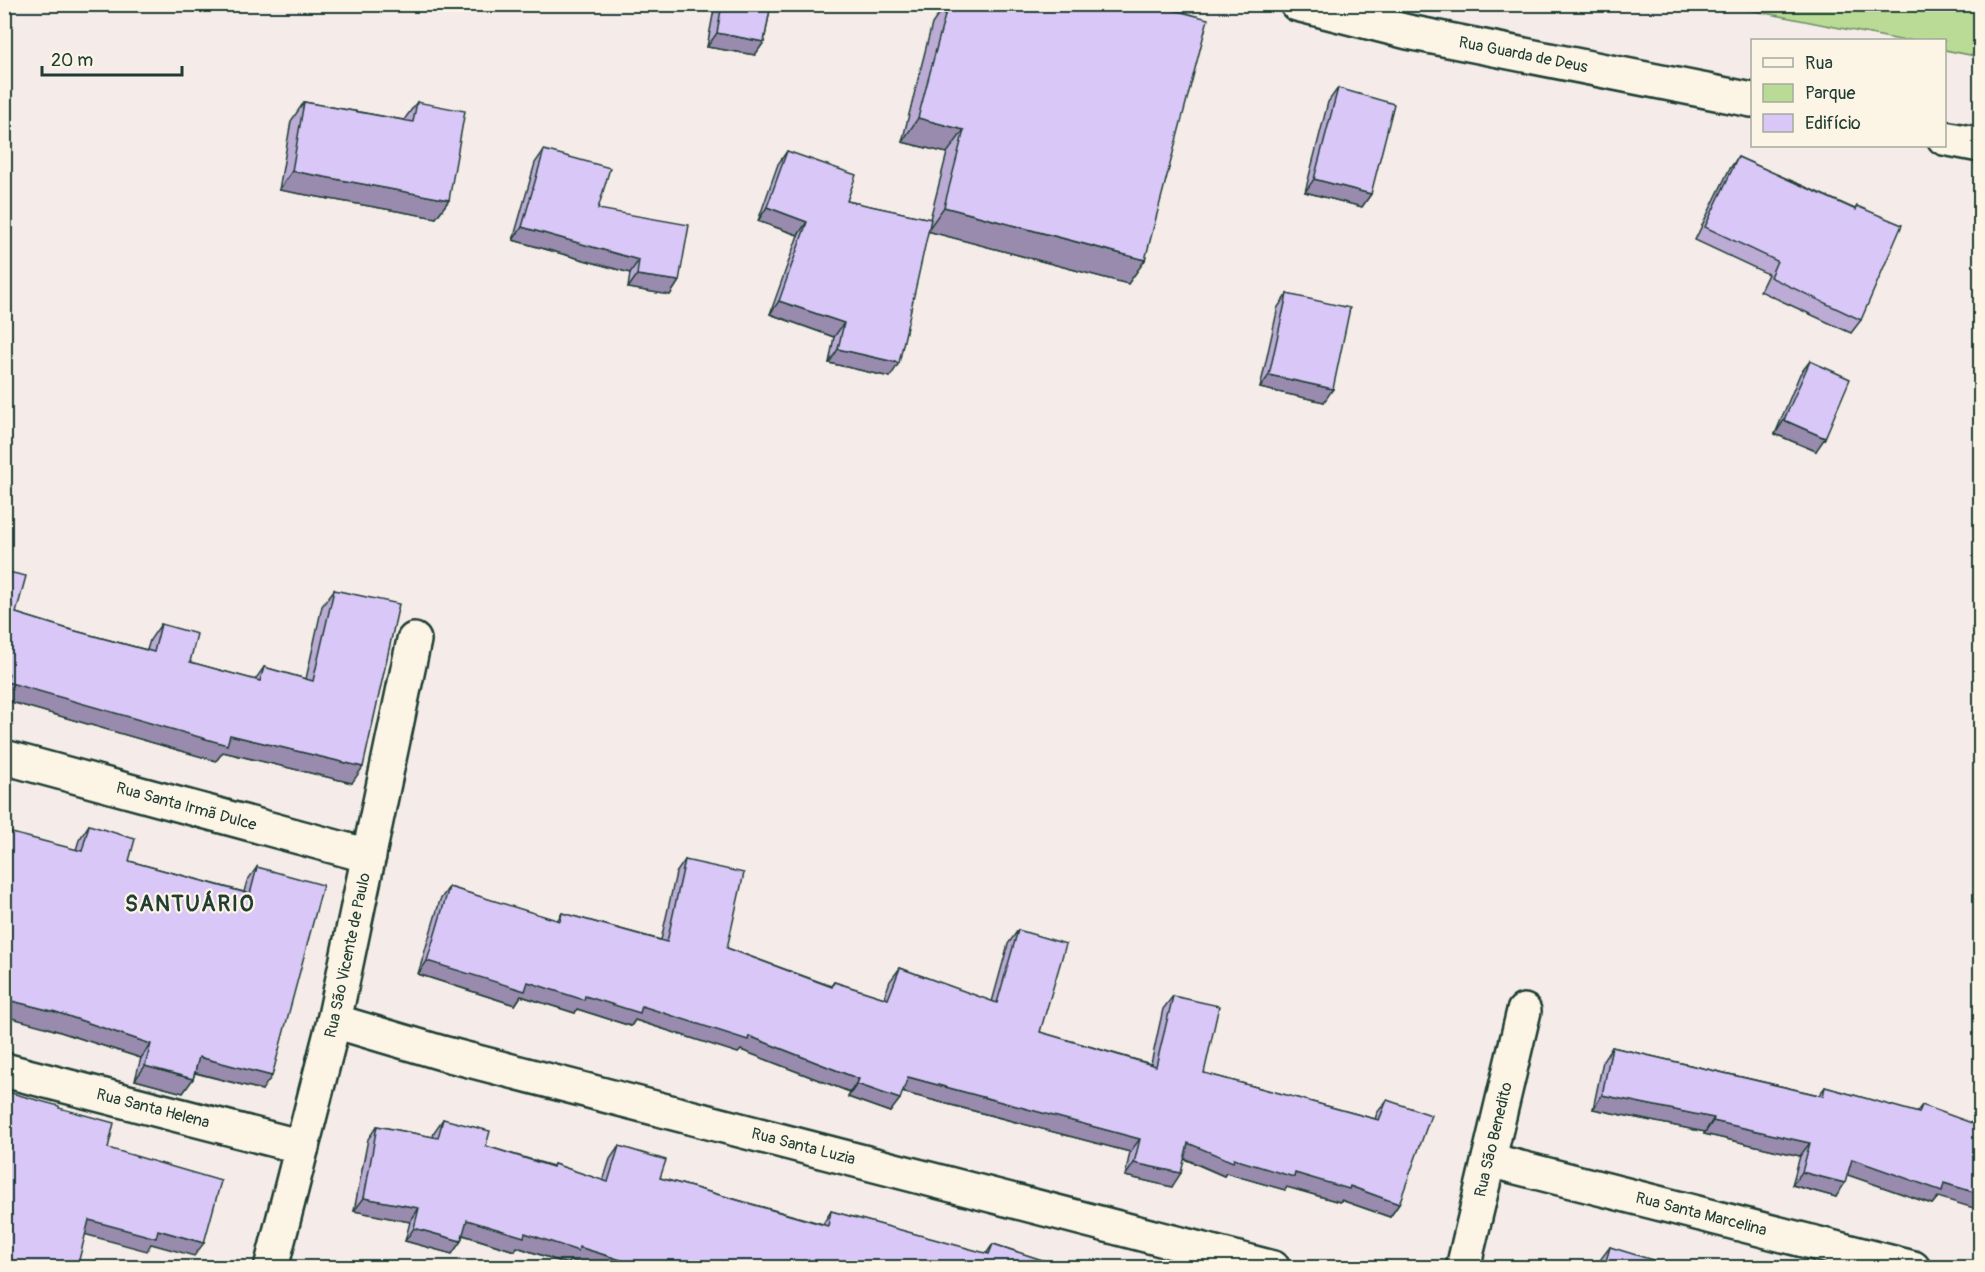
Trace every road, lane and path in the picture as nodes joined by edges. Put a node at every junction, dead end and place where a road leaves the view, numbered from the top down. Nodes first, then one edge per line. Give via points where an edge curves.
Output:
1 (1297, 4) edge
2 (1751, 100) edge
3 (1946, 138) edge
4 (1980, 145) edge
5 (414, 640) dead end
6 (4, 757) edge
7 (369, 856) junction
8 (1524, 1011) dead end
9 (334, 1021) junction
10 (4, 1070) edge
11 (302, 1147) junction
12 (1489, 1160) junction
13 (271, 1268) edge
14 (1273, 1268) edge
15 (1463, 1268) edge
16 (1913, 1268) edge

1 - 2 street, Rua Guarda de Deus via 1408,32
3 - 4 street
5 - 7 street, Rua São Vicente de Paulo
6 - 7 street, Rua Santa Irmã Dulce
7 - 9 street, Rua São Vicente de Paulo
8 - 12 street, Rua São Benedito
9 - 11 street, Rua São Vicente de Paulo
9 - 14 street, Rua Santa Luzia via 442,1053
10 - 11 street, Rua Santa Helena
11 - 13 street, Rua São Vicente de Paulo
12 - 15 street, Rua São Benedito
12 - 16 street, Rua Santa Marcelina

